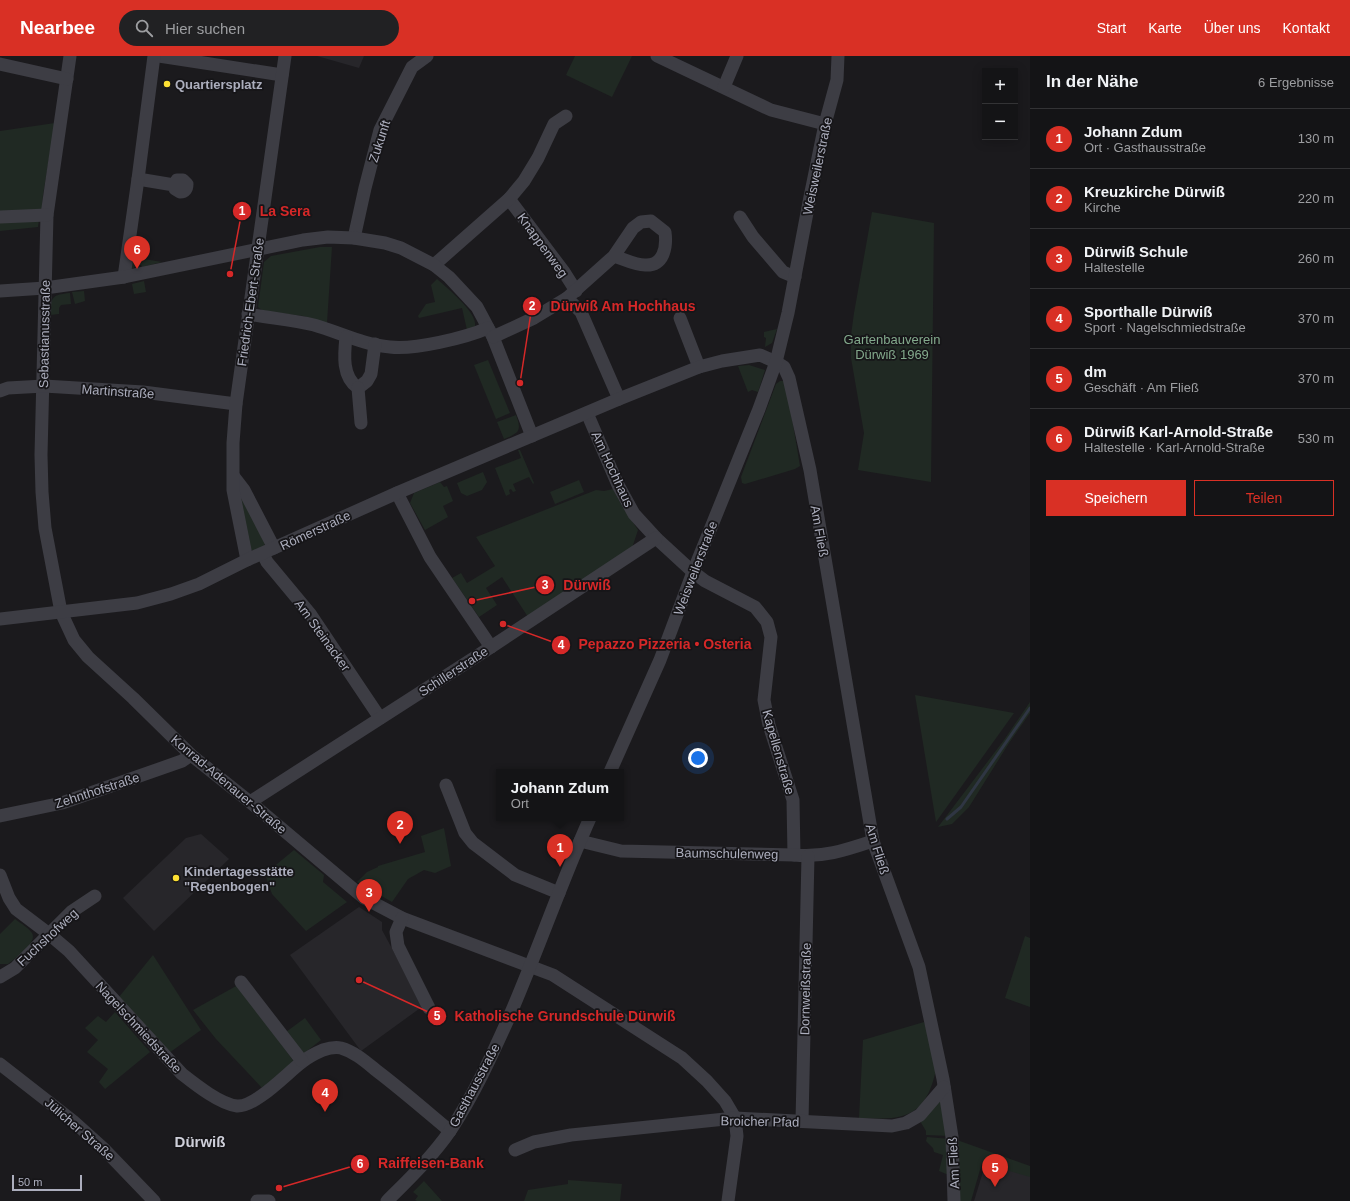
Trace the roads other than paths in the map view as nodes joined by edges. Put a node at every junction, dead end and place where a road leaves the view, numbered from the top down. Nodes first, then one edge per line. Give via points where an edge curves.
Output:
1 (70, 56) edge
2 (154, 56) edge
3 (159, 56) edge
4 (285, 56) edge
5 (427, 56) edge
6 (657, 56) edge
7 (737, 56) edge
8 (838, 56) edge
9 (215, 60) edge
10 (0, 64) edge
11 (282, 75) junction
12 (67, 79) junction
13 (724, 87) junction
14 (566, 116) dead end
15 (825, 124) junction
16 (138, 179) junction
17 (174, 185) dead end
18 (509, 199) junction
19 (47, 215) junction
20 (740, 217) dead end
21 (0, 218) edge
22 (354, 238) junction
23 (257, 250) junction
24 (614, 256) dead end
25 (434, 265) junction
26 (124, 277) junction
27 (795, 277) junction
28 (45, 288) junction
29 (0, 291) edge
30 (571, 295) junction
31 (248, 314) junction
32 (680, 318) dead end
33 (491, 333) junction
34 (346, 337) junction
35 (374, 344) junction
36 (776, 362) junction
37 (699, 367) junction
38 (44, 386) junction
39 (358, 388) junction
40 (0, 391) edge
41 (619, 399) junction
42 (236, 404) junction
43 (587, 413) junction
44 (361, 423) dead end
45 (532, 436) junction
46 (234, 477) junction
47 (397, 493) junction
48 (656, 538) junction
49 (269, 551) junction
50 (247, 560) junction
51 (693, 572) junction
52 (61, 612) junction
53 (0, 620) edge
54 (491, 646) junction
55 (380, 718) junction
56 (191, 755) junction
57 (611, 769) edge
58 (446, 785) dead end
59 (250, 802) junction
60 (0, 816) edge
61 (589, 821) edge
62 (580, 841) junction
63 (873, 841) junction
64 (794, 855) junction
65 (808, 856) junction
66 (0, 875) edge
67 (559, 893) junction
68 (95, 896) dead end
69 (402, 918) junction
70 (49, 934) junction
71 (530, 967) junction
72 (0, 977) edge
73 (241, 982) dead end
74 (430, 1008) dead end
75 (302, 1061) junction
76 (0, 1064) edge
77 (944, 1087) junction
78 (735, 1118) junction
79 (802, 1121) junction
80 (450, 1131) junction
81 (515, 1150) dead end
82 (154, 1201) edge
83 (257, 1201) edge
84 (269, 1201) edge
85 (387, 1201) edge
86 (728, 1201) edge
87 (954, 1201) edge

1 - 12 street, Sebastianusstraße
2 - 16 street
3 - 9 street
4 - 11 street, Friedrich-Ebert-Straße
5 - 22 street, Zukunft via 412,67 380,130
6 - 13 street
7 - 13 street
8 - 15 street, Weisweilerstraße via 837,80
9 - 11 street
10 - 12 street
11 - 23 street, Friedrich-Ebert-Straße
12 - 19 street, Sebastianusstraße
13 - 15 street via 771,110
14 - 18 street via 554,124 538,158
15 - 27 street, Weisweilerstraße
16 - 17 street
16 - 26 street
18 - 25 street
18 - 30 street, Knappenweg via 564,272
19 - 21 street
19 - 28 street, Sebastianusstraße
20 - 27 street via 753,237 783,272
22 - 23 street via 328,237 303,240
22 - 25 street via 401,248
23 - 26 street
23 - 31 street, Friedrich-Ebert-Straße
24 - 30 street, Knappenweg
25 - 33 street via 477,307
26 - 28 street
27 - 36 street, Weisweilerstraße
28 - 29 street
28 - 38 street, Sebastianusstraße
30 - 33 street, Knappenweg via 534,318
30 - 41 street
31 - 34 street, Knappenweg via 314,326
31 - 42 street, Friedrich-Ebert-Straße
32 - 37 street
33 - 35 street, Knappenweg via 418,346 390,348
33 - 45 street
34 - 35 street, Knappenweg
34 - 39 street via 344,353 347,375
35 - 39 street via 371,374 368,381
36 - 37 street, Römerstraße via 760,356
36 - 51 street, Weisweilerstraße
36 - 63 street, Am Fließ via 784,367 789,378 810,470
37 - 41 street, Römerstraße
38 - 40 street, Martinstraße via 8,388
38 - 42 street, Martinstraße via 143,392
38 - 52 street, Sebastianusstraße via 42,492 45,528
39 - 44 street
41 - 43 street, Römerstraße
42 - 46 street, Friedrich-Ebert-Straße
43 - 45 street, Römerstraße
43 - 48 street, Am Hochhaus via 618,485 634,514
45 - 47 street, Römerstraße
46 - 49 street via 244,490
46 - 50 street, Friedrich-Ebert-Straße via 233,490
47 - 49 street, Römerstraße
47 - 54 street via 430,557
48 - 51 street, Am Hochhaus
48 - 54 street, Schillerstraße
49 - 50 street, Römerstraße
49 - 55 street, Am Steinacker via 267,562 311,615
50 - 52 street, Römerstraße via 205,582 171,594 137,603
51 - 57 street, Weisweilerstraße via 660,660
51 - 64 street, Kapellenstraße via 755,607 767,622 771,637 764,700 792,800
52 - 53 street, Römerstraße
52 - 56 street, Konrad-Adenauer-Straße via 74,640 88,657
54 - 55 street, Schillerstraße
55 - 59 street, Schillerstraße
56 - 59 street, Konrad-Adenauer-Straße
56 - 60 street, Zehnthofstraße via 182,761 62,803
58 - 67 street via 465,833 473,843 515,875
59 - 69 street, Konrad-Adenauer-Straße via 364,898
61 - 62 street
62 - 64 street, Baumschulenweg via 622,852
62 - 67 street, Gasthausstraße
63 - 65 street, Baumschulenweg via 836,853
63 - 77 street, Am Fließ via 919,967
64 - 65 street, Baumschulenweg
65 - 79 street, Dornweißstraße
66 - 70 street, Nagelschmiedstraße via 16,909
67 - 71 street, Gasthausstraße
68 - 70 street, Fuchshofweg via 71,912
69 - 71 street, Konrad-Adenauer-Straße
69 - 74 street via 396,932 398,946
70 - 72 street, Fuchshofweg via 14,968
70 - 75 street, Nagelschmiedstraße via 69,951 182,1074 226,1103 241,1106 253,1101
71 - 78 street, Konrad-Adenauer-Straße via 553,975 682,1058 725,1101
71 - 80 street, Gasthausstraße via 496,1046
73 - 75 street
75 - 80 street, Nagelschmiedstraße via 328,1049 340,1048 351,1052 392,1082
76 - 82 street, Jülicher Straße via 104,1148
77 - 79 street, Broicher Pfad via 920,1115 892,1126
77 - 87 street, Am Fließ via 952,1138
78 - 79 street, Broicher Pfad
78 - 81 street, Broicher Pfad via 571,1135 534,1142
78 - 86 street via 737,1136
80 - 85 street, Gasthausstraße via 421,1167
83 - 84 street

